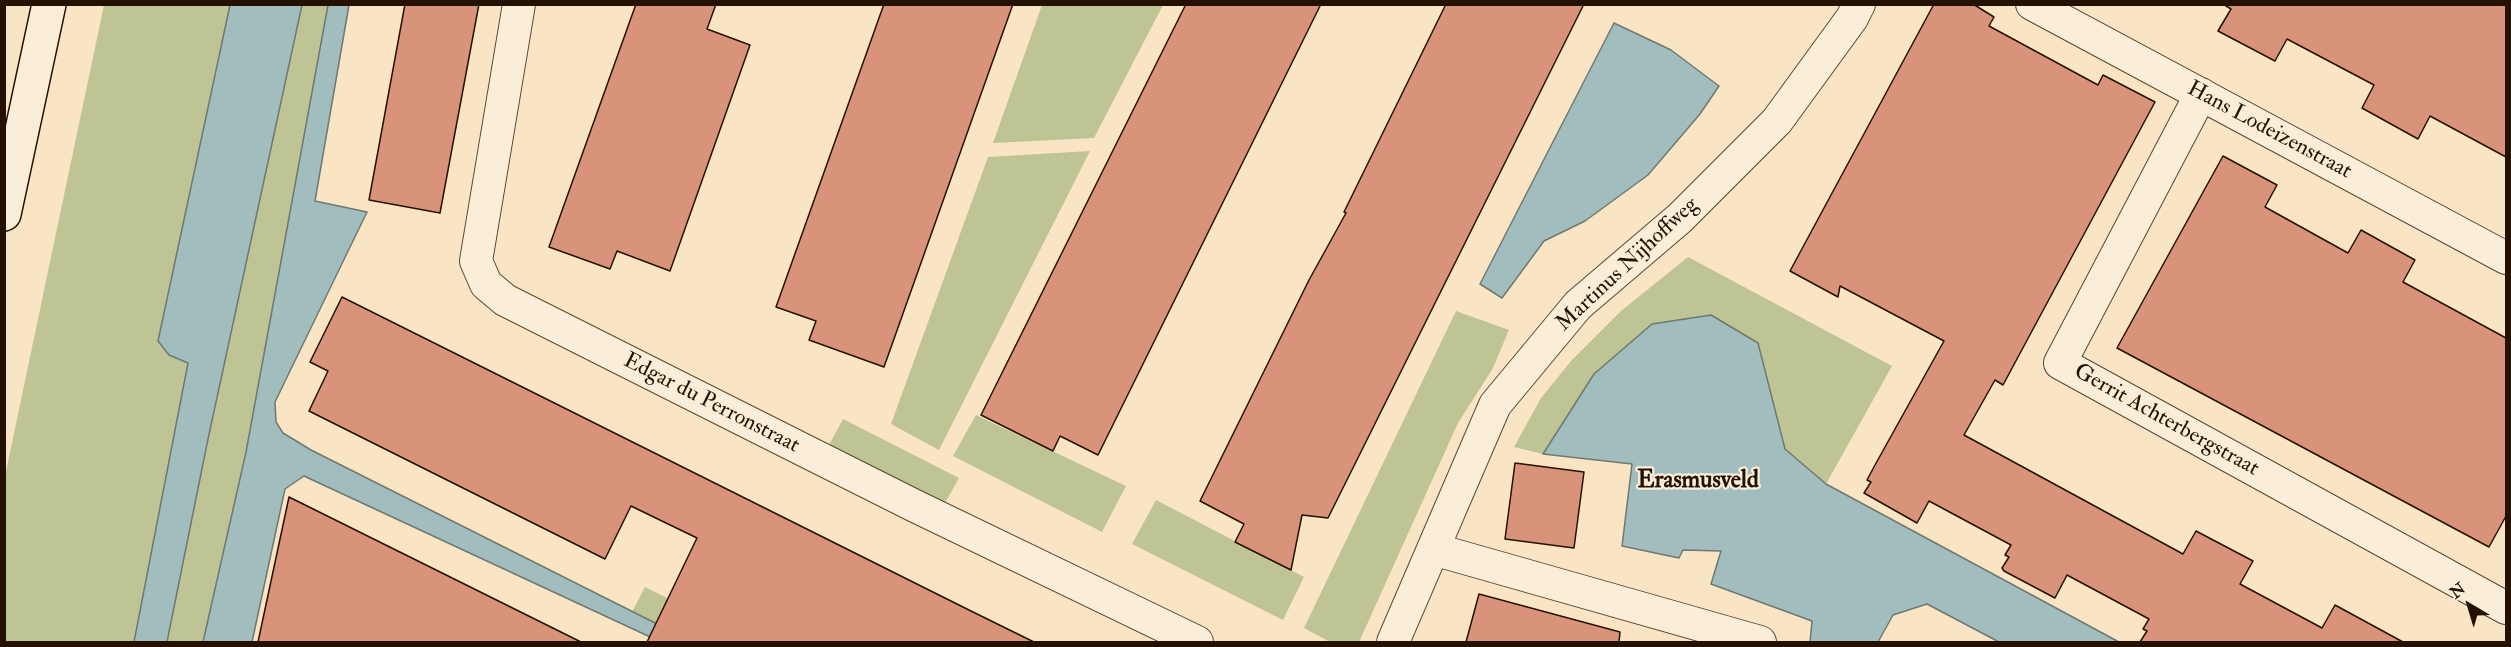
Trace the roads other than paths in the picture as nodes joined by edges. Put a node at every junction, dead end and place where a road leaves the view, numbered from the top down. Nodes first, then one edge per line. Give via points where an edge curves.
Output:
1 (49, 4) edge
2 (519, 4) edge
3 (1859, 4) edge
4 (2032, 4) edge
5 (2201, 94) junction
6 (4, 214) edge
7 (2506, 258) edge
8 (1433, 549) junction
9 (2506, 608) edge
10 (1197, 642) edge
11 (1393, 642) edge
12 (1760, 642) edge

1 - 6 main road
2 - 10 street, Edgar du Perronstraat via 476,261 486,284 505,300 682,390
3 - 8 street, Martinus Nijhoffweg via 1777,121 1680,218 1578,305 1495,405
4 - 5 street, Hans Lodeizenstraat
5 - 7 street, Hans Lodeizenstraat
5 - 9 street, Gerrit Achterbergstraat via 2060,363
8 - 11 street, Martinus Nijhoffweg
8 - 12 street

